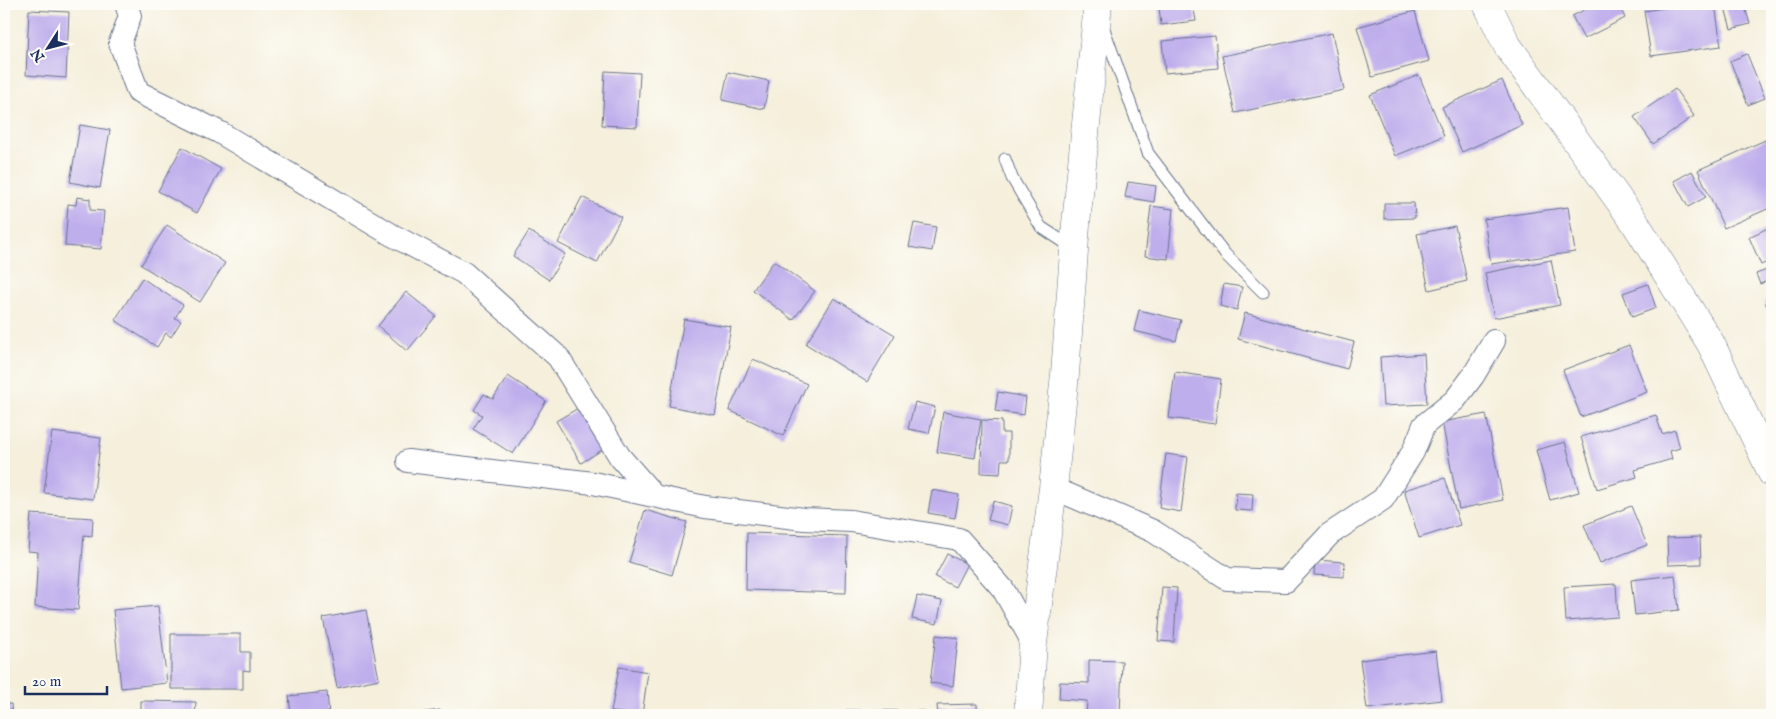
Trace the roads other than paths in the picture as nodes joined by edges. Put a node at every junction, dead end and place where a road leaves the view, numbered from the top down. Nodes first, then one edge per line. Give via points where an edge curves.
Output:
1 (126, 4) edge
2 (1487, 4) edge
3 (1097, 6) edge
4 (1005, 159) dead end
5 (1074, 249) junction
6 (1263, 292) dead end
7 (1494, 341) dead end
8 (408, 461) dead end
9 (1772, 472) edge
10 (1053, 488) junction
11 (654, 496) junction
12 (1033, 643) junction
13 (1028, 715) edge

1 - 11 street via 130,16 120,43 138,92 219,132 392,236 464,274 558,357 620,457
2 - 9 main road via 1507,45 1634,221 1706,336
3 - 5 main road
3 - 6 lane via 1148,153 1225,254
4 - 5 lane via 1012,178 1041,227
5 - 10 main road
7 - 10 street via 1455,400 1424,425 1413,452 1383,499 1330,534 1286,581 1227,579 1153,531
8 - 11 street via 593,483
10 - 12 main road
11 - 12 street via 705,507 851,521 959,539 1003,589
12 - 13 main road

